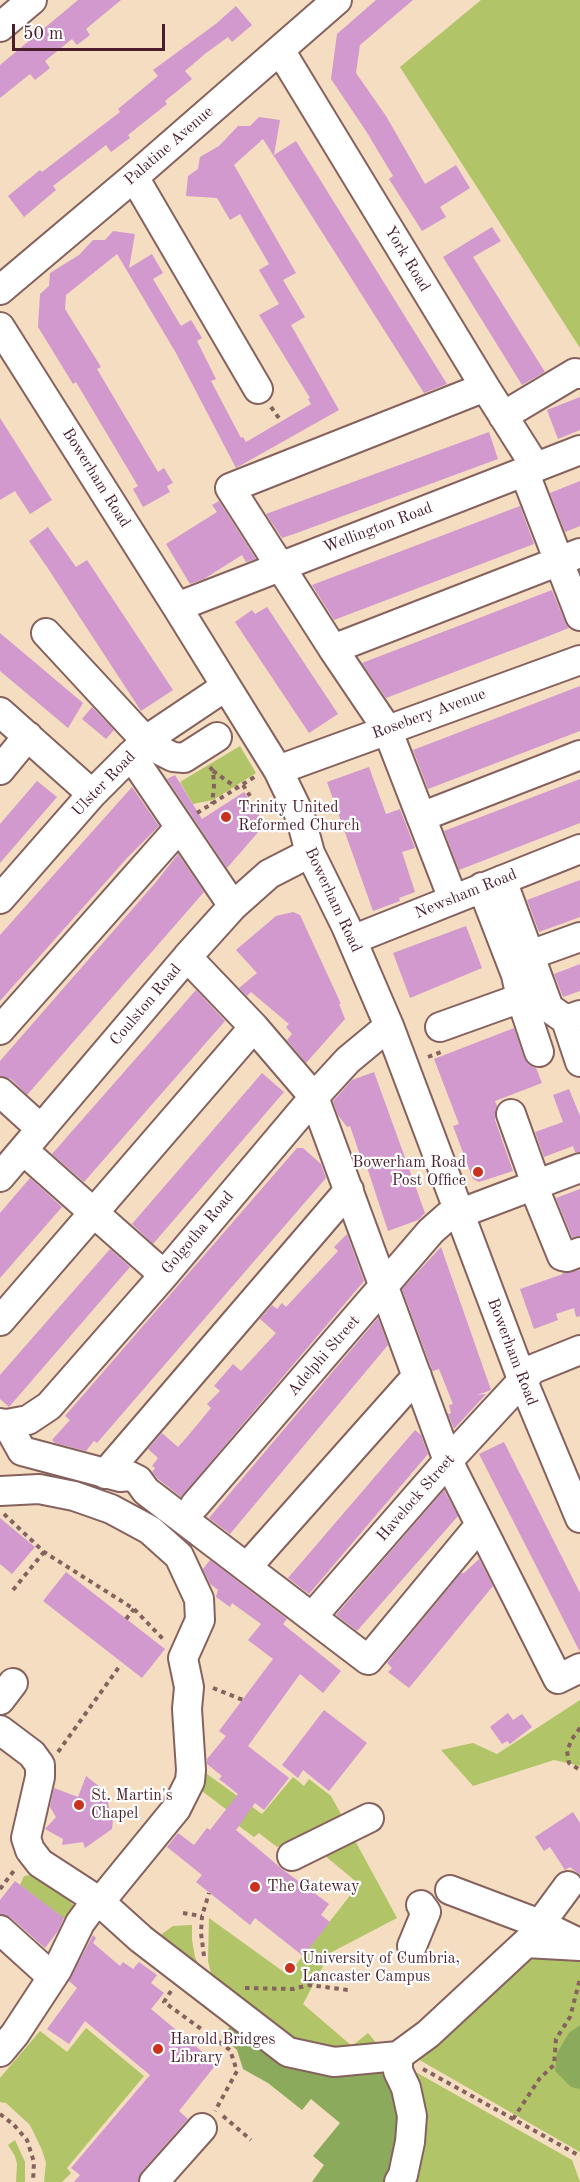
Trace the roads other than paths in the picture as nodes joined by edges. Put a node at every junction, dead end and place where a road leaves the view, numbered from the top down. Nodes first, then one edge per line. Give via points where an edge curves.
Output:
1 (32, 0) edge
2 (337, 0) edge
3 (309, 11) edge
4 (0, 27) edge
5 (279, 50) junction
6 (134, 177) junction
7 (0, 290) edge
8 (0, 327) edge
9 (580, 374) edge
10 (485, 387) junction
11 (258, 388) dead end
12 (503, 416) junction
13 (580, 450) edge
14 (530, 469) junction
15 (569, 557) edge
16 (279, 566) junction
17 (177, 607) junction
18 (580, 616) edge
19 (46, 633) dead end
20 (333, 649) junction
21 (580, 660) edge
22 (225, 687) junction
23 (0, 712) edge
24 (387, 729) junction
25 (28, 736) junction
26 (143, 744) junction
27 (210, 752) road end
28 (580, 755) edge
29 (274, 765) junction
30 (0, 770) edge
31 (92, 795) junction
32 (421, 817) junction
33 (186, 822) junction
34 (580, 849) edge
35 (309, 853) junction
36 (492, 884) junction
37 (0, 899) edge
38 (453, 899) junction
39 (233, 906) junction
40 (580, 937) edge
41 (352, 940) junction
42 (530, 956) junction
43 (187, 957) junction
44 (521, 998) junction
45 (573, 1018) edge
46 (389, 1026) junction
47 (254, 1027) junction
48 (440, 1027) dead end
49 (0, 1030) edge
50 (539, 1052) dead end
51 (580, 1062) edge
52 (0, 1092) edge
53 (314, 1097) junction
54 (511, 1113) dead end
55 (41, 1129) junction
56 (23, 1150) junction
57 (580, 1168) edge
58 (0, 1177) edge
59 (534, 1184) junction
60 (349, 1190) junction
61 (94, 1212) junction
62 (459, 1213) junction
63 (580, 1252) edge
64 (164, 1275) junction
65 (384, 1287) junction
66 (0, 1321) edge
67 (580, 1350) edge
68 (417, 1376) junction
69 (522, 1379) junction
70 (4, 1424) edge
71 (448, 1461) junction
72 (105, 1474) junction
73 (0, 1491) edge
74 (195, 1505) dead end
75 (580, 1518) edge
76 (480, 1525) junction
77 (247, 1567) junction
78 (312, 1617) junction
79 (580, 1668) edge
80 (0, 1730) edge
81 (369, 1818) dead end
82 (292, 1856) dead end
83 (568, 1886) dead end
84 (450, 1890) dead end
85 (100, 1902) junction
86 (422, 1905) dead end
87 (540, 1924) junction
88 (0, 1930) edge
89 (580, 1945) edge
90 (412, 1946) dead end
91 (51, 1977) junction
92 (1, 2047) edge
93 (398, 2056) junction
94 (209, 2119) road end
95 (154, 2182) edge
96 (399, 2182) edge

1 - 4 street
2 - 3 street, Palatine Avenue
3 - 5 street, Palatine Avenue
5 - 6 street, Palatine Avenue
5 - 10 street, York Road
6 - 7 street, Palatine Avenue
6 - 11 street
8 - 17 street, Bowerham Road
9 - 12 street via 575,373
10 - 12 street, York Road
10 - 16 street via 230,488
12 - 14 street, York Road
13 - 14 street, Wellington Road
14 - 15 street, York Road
14 - 16 street, Wellington Road
15 - 18 street, York Road
15 - 20 street
16 - 17 street, Wellington Road
16 - 20 street
17 - 22 street, Bowerham Road
19 - 26 street
20 - 24 street
21 - 24 street, Rosebery Avenue
22 - 26 street, Ulster Road
22 - 29 street, Bowerham Road
23 - 25 street
24 - 29 street, Rosebery Avenue
24 - 32 street
25 - 30 street
25 - 31 street
26 - 27 street via 173,757
26 - 31 street, Ulster Road
26 - 33 street
28 - 32 street
29 - 35 street, Bowerham Road via 301,819
31 - 37 street, Ulster Road
32 - 38 street
33 - 39 street
33 - 49 street
34 - 36 street, Newsham Road
35 - 39 street, Coulston Road via 269,874
35 - 41 street, Bowerham Road
36 - 38 street, Newsham Road
36 - 42 street
36 - 44 street
38 - 41 street, Newsham Road
39 - 43 street, Coulston Road
40 - 42 street
41 - 46 street, Bowerham Road
42 - 45 street via 549,1008
43 - 47 street
43 - 55 street, Coulston Road
44 - 48 street
44 - 50 street
45 - 51 street
46 - 53 street, Golgotha Road via 348,1060
46 - 62 street, Bowerham Road
47 - 53 street
47 - 61 street
52 - 55 street
53 - 60 street
53 - 64 street, Golgotha Road
54 - 59 street
55 - 56 street, Coulston Road
56 - 58 street, Coulston Road
56 - 61 street
57 - 59 street, Adelphi Street
59 - 62 street, Adelphi Street
59 - 63 street via 562,1256
60 - 65 street
60 - 72 street
61 - 64 street
61 - 66 street
62 - 65 street, Adelphi Street via 448,1216 430,1231
62 - 69 street, Bowerham Road
64 - 70 street, Golgotha Road via 49,1406 28,1420
65 - 68 street
65 - 74 street, Adelphi Street
67 - 69 street, Havelock Street via 533,1369
68 - 71 street
68 - 77 street
69 - 71 street, Havelock Street
69 - 75 street, Bowerham Road
70 - 72 street via 22,1451
71 - 76 street
71 - 78 street, Havelock Street
72 - 77 street via 138,1479 146,1491
73 - 85 street via 39,1489 74,1496 111,1509 150,1530 179,1556 199,1599 200,1620 183,1658 189,1687 190,1781 176,1809
76 - 78 street via 368,1660
76 - 79 street via 558,1679
77 - 78 street
80 - 85 street via 32,1754 40,1765 26,1838 30,1850 40,1863
81 - 82 street
83 - 87 street
84 - 87 street
85 - 91 street via 80,1923
85 - 93 street via 141,1939 288,2052 334,2062
86 - 90 street via 426,1912
87 - 89 street
88 - 91 street
89 - 93 street via 526,1943 428,2034
91 - 92 street
93 - 96 street via 398,2071 412,2116 410,2142
94 - 95 street

